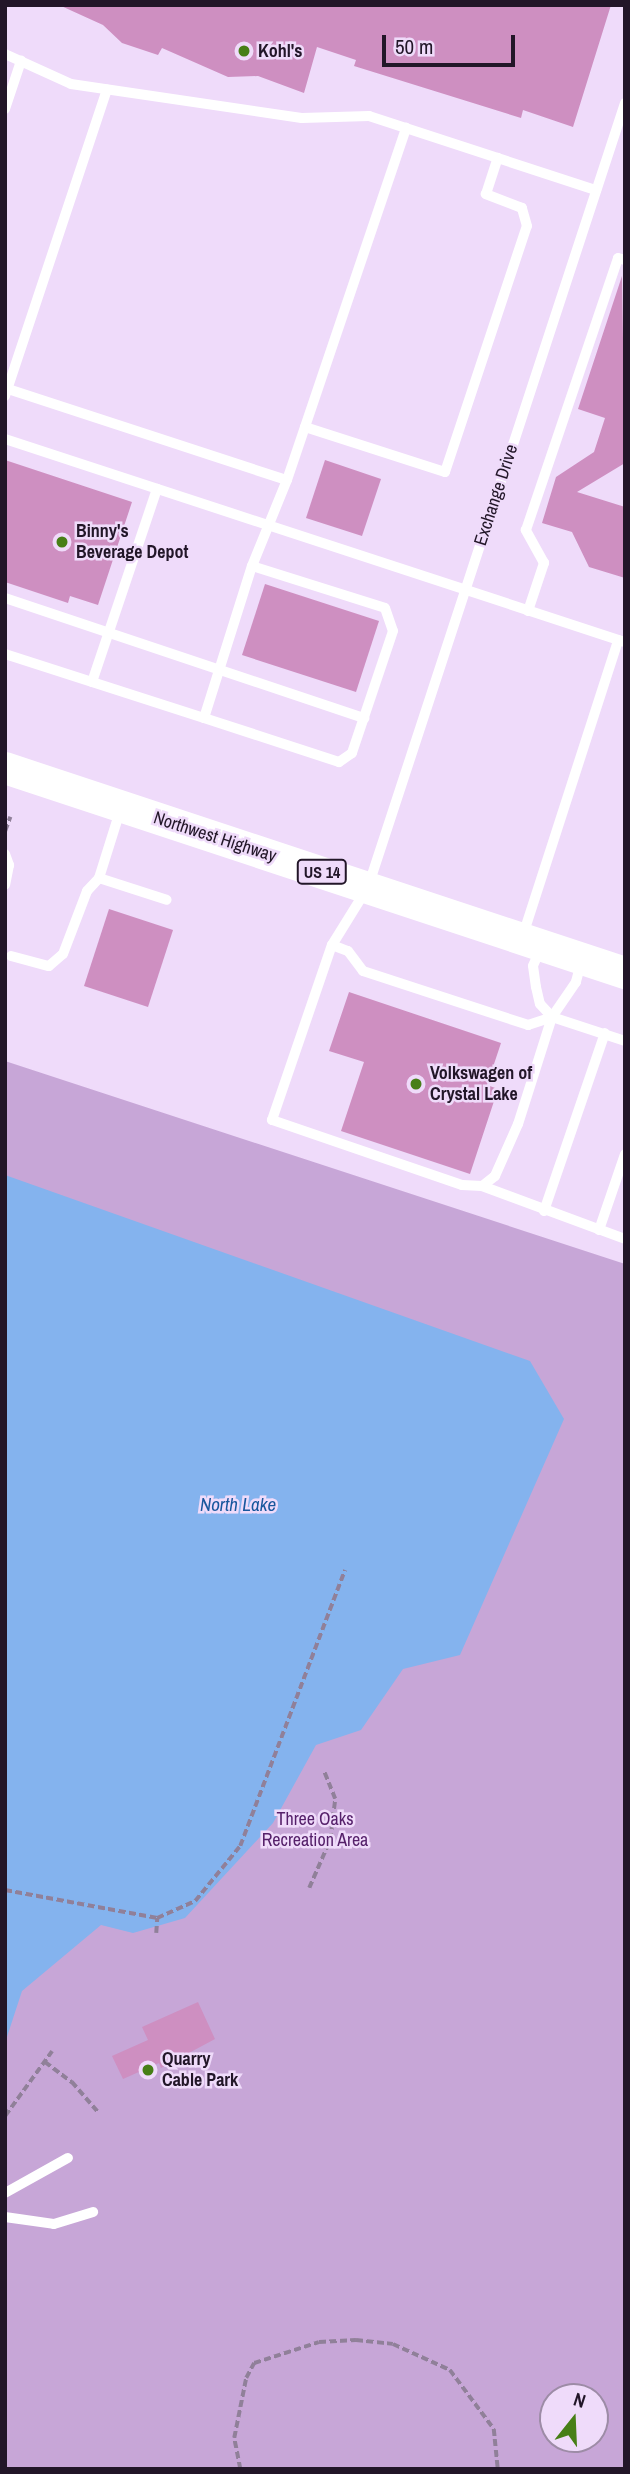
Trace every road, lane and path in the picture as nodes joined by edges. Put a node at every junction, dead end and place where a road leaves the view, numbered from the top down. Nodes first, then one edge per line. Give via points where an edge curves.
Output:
1 (5, 54) edge
2 (21, 61) junction
3 (107, 90) junction
4 (625, 103) edge
5 (5, 109) edge
6 (406, 128) junction
7 (498, 158) junction
8 (596, 190) junction
9 (625, 260) edge
10 (6, 393) edge
11 (305, 427) junction
12 (5, 439) edge
13 (287, 480) junction
14 (157, 489) junction
15 (271, 526) junction
16 (252, 566) junction
17 (464, 590) junction
18 (5, 598) edge
19 (528, 611) junction
20 (109, 633) junction
21 (621, 641) edge
22 (5, 654) edge
23 (220, 670) junction
24 (92, 682) junction
25 (204, 718) junction
26 (364, 718) junction
27 (5, 768) edge
28 (121, 807) junction
29 (10, 817) dead end
30 (5, 831) edge
31 (5, 854) edge
32 (7, 866) edge
33 (99, 878) junction
34 (5, 885) edge
35 (368, 887) junction
36 (167, 900) dead end
37 (532, 942) junction
38 (332, 945) junction
39 (11, 956) dead end
40 (582, 959) junction
41 (625, 973) edge
42 (552, 1017) junction
43 (605, 1033) junction
44 (625, 1041) edge
45 (625, 1154) edge
46 (482, 1186) junction
47 (544, 1211) junction
48 (599, 1230) junction
49 (625, 1239) edge
50 (345, 1570) dead end
51 (324, 1772) dead end
52 (309, 1888) dead end
53 (5, 1890) edge
54 (157, 1917) junction
55 (156, 1933) dead end
56 (52, 2051) dead end
57 (45, 2062) junction
58 (98, 2112) dead end
59 (5, 2116) edge
60 (68, 2158) dead end
61 (5, 2193) edge
62 (93, 2212) dead end
63 (5, 2217) edge
64 (240, 2469) edge
65 (498, 2469) edge

1 - 2 lane
2 - 3 lane via 71,84
2 - 5 lane
3 - 6 lane via 302,118 369,116
3 - 10 lane
4 - 8 lane, Exchange Drive
6 - 7 lane
6 - 11 lane
7 - 8 lane
7 - 11 lane via 486,194 522,208 527,226 445,472
8 - 17 lane, Exchange Drive
9 - 19 lane via 618,257 526,530 544,563
10 - 13 lane
11 - 13 lane
12 - 14 lane
13 - 15 lane
14 - 15 lane
14 - 20 lane
15 - 16 lane
15 - 17 lane
16 - 23 lane
16 - 26 lane via 385,608 393,631
17 - 19 lane
17 - 35 lane, Exchange Drive
18 - 20 lane
19 - 21 lane
20 - 23 lane
20 - 24 lane
21 - 37 lane
22 - 24 lane
23 - 25 lane
23 - 26 lane
24 - 25 lane
25 - 26 lane via 339,762 352,753
27 - 28 main road, Northwest Highway / US 14
28 - 33 lane
28 - 35 main road, Northwest Highway / US 14
29 - 30 path
31 - 32 lane
32 - 34 lane
33 - 36 lane
33 - 39 lane via 88,891 57,962 49,966
35 - 37 main road, Northwest Highway / US 14
35 - 38 lane, Exchange Drive
37 - 40 main road, Northwest Highway / US 14
37 - 42 lane via 540,1004
38 - 42 lane via 348,951 363,971 528,1025
38 - 46 lane, Exchange Drive via 272,1120 462,1185
40 - 41 main road, Northwest Highway / US 14
40 - 42 lane via 576,982
42 - 43 lane
42 - 46 lane via 519,1124 495,1176
43 - 44 lane
43 - 47 lane
45 - 48 lane
46 - 47 lane
47 - 48 lane
48 - 49 lane
50 - 54 path via 240,1846 195,1901
51 - 52 path via 335,1799 330,1840
53 - 54 path
54 - 55 path
56 - 57 path
57 - 58 path via 72,2082
57 - 59 path
60 - 61 lane
62 - 63 lane via 54,2224
64 - 65 path via 234,2438 246,2378 254,2363 319,2342 356,2340 393,2344 450,2370 494,2429

